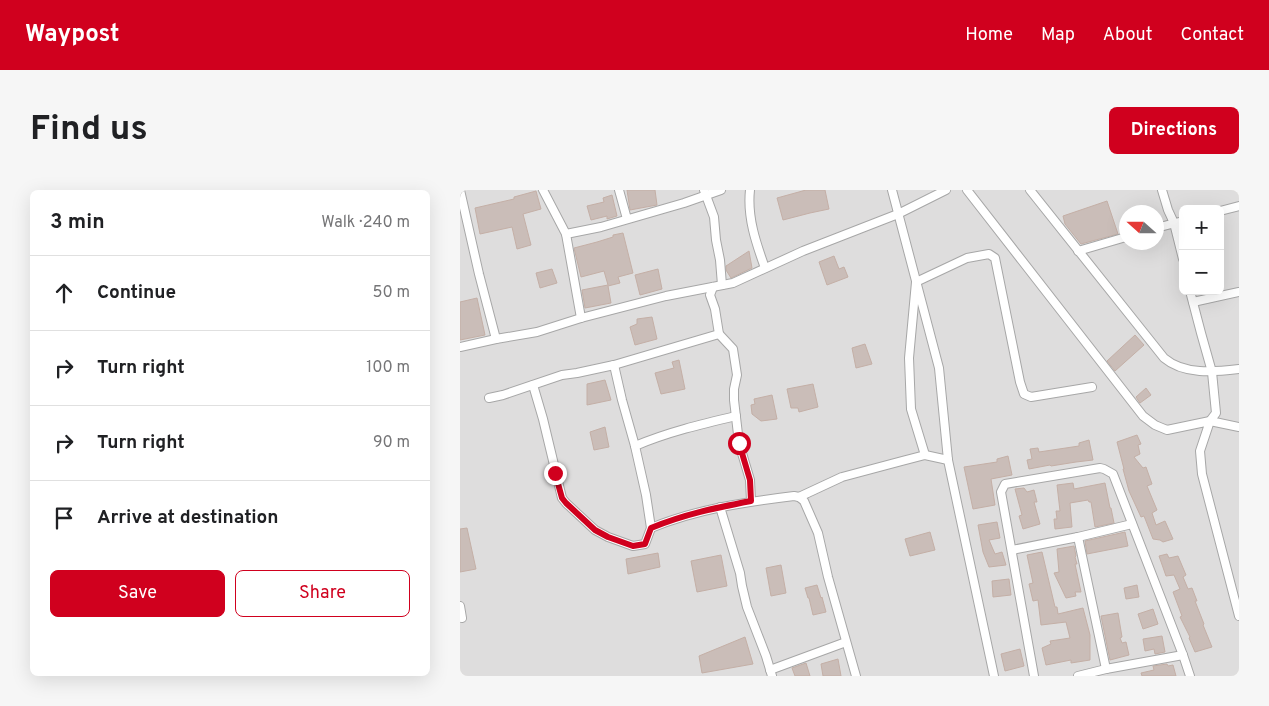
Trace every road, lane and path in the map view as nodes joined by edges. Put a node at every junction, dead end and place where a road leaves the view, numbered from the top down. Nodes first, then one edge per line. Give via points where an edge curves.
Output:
1 (460, 190) edge
2 (543, 190) edge
3 (619, 190) edge
4 (721, 190) edge
5 (750, 190) edge
6 (892, 190) edge
7 (946, 190) edge
8 (967, 190) edge
9 (1030, 190) edge
10 (1162, 190) edge
11 (705, 192) edge
12 (1239, 206) edge
13 (1224, 210) edge
14 (898, 214) junction
15 (626, 219) junction
16 (1179, 222) edge
17 (1174, 223) junction
18 (1164, 226) edge
19 (566, 234) junction
20 (1119, 239) edge
21 (1181, 250) edge
22 (1078, 251) junction
23 (765, 268) junction
24 (916, 282) junction
25 (722, 285) junction
26 (713, 287) junction
27 (1239, 292) edge
28 (1191, 295) edge
29 (1193, 302) junction
30 (580, 318) junction
31 (719, 334) junction
32 (496, 339) junction
33 (460, 347) edge
34 (614, 365) junction
35 (1239, 369) edge
36 (1212, 372) junction
37 (533, 385) junction
38 (1092, 387) dead end
39 (489, 398) dead end
40 (736, 416) junction
41 (1210, 421) junction
42 (1239, 427) edge
43 (635, 446) junction
44 (925, 456) junction
45 (948, 460) junction
46 (799, 497) junction
47 (751, 501) junction
48 (720, 507) junction
49 (1132, 524) junction
50 (651, 528) junction
51 (1078, 537) junction
52 (1012, 550) junction
53 (460, 606) edge
54 (1239, 616) edge
55 (462, 618) dead end
56 (846, 642) junction
57 (1183, 655) junction
58 (1106, 669) junction
59 (771, 673) edge
60 (856, 676) edge
61 (994, 676) edge
62 (1034, 676) edge
63 (1078, 676) edge
64 (1190, 676) edge

1 - 32 street
2 - 19 street
3 - 15 street
4 - 11 street
5 - 23 street via 756,241
6 - 14 street
7 - 14 street
8 - 41 street via 1143,416 1167,430
9 - 22 street
10 - 17 street
11 - 15 street via 684,203
11 - 25 street via 714,217
12 - 13 street
14 - 23 street
14 - 24 street
15 - 19 street
16 - 17 street
17 - 18 street
17 - 21 street
19 - 30 street
20 - 22 street
22 - 36 street via 1164,358 1187,369
23 - 25 street
24 - 38 street via 967,258 989,254 995,258 1024,394 1031,397
24 - 44 street via 910,358 911,409
24 - 45 street via 939,368
25 - 26 street
26 - 30 street
26 - 31 street via 710,295
27 - 29 street
28 - 29 street
29 - 36 street
30 - 32 street via 537,332
31 - 34 street
31 - 40 street via 733,349 737,375 734,389
32 - 33 street
34 - 37 street via 562,375
34 - 43 street
35 - 36 street
36 - 41 street via 1216,413
37 - 39 street
37 - 50 street via 562,498 566,503 595,530 633,546 645,544
40 - 43 street via 669,433
40 - 47 street via 739,443 750,480
41 - 42 street
41 - 54 street via 1200,451 1202,474
43 - 50 street
44 - 45 street
44 - 46 street via 842,477
45 - 61 street
46 - 47 street
46 - 56 street via 806,504 818,533
47 - 48 street
48 - 50 street via 674,518
48 - 59 street via 747,607
49 - 51 street
49 - 52 street via 1113,474 1104,468 1005,484 1001,492
49 - 57 street
51 - 52 street
51 - 58 street
52 - 62 street
53 - 55 street
56 - 59 street
56 - 60 street
57 - 58 street
57 - 64 street
58 - 63 street

